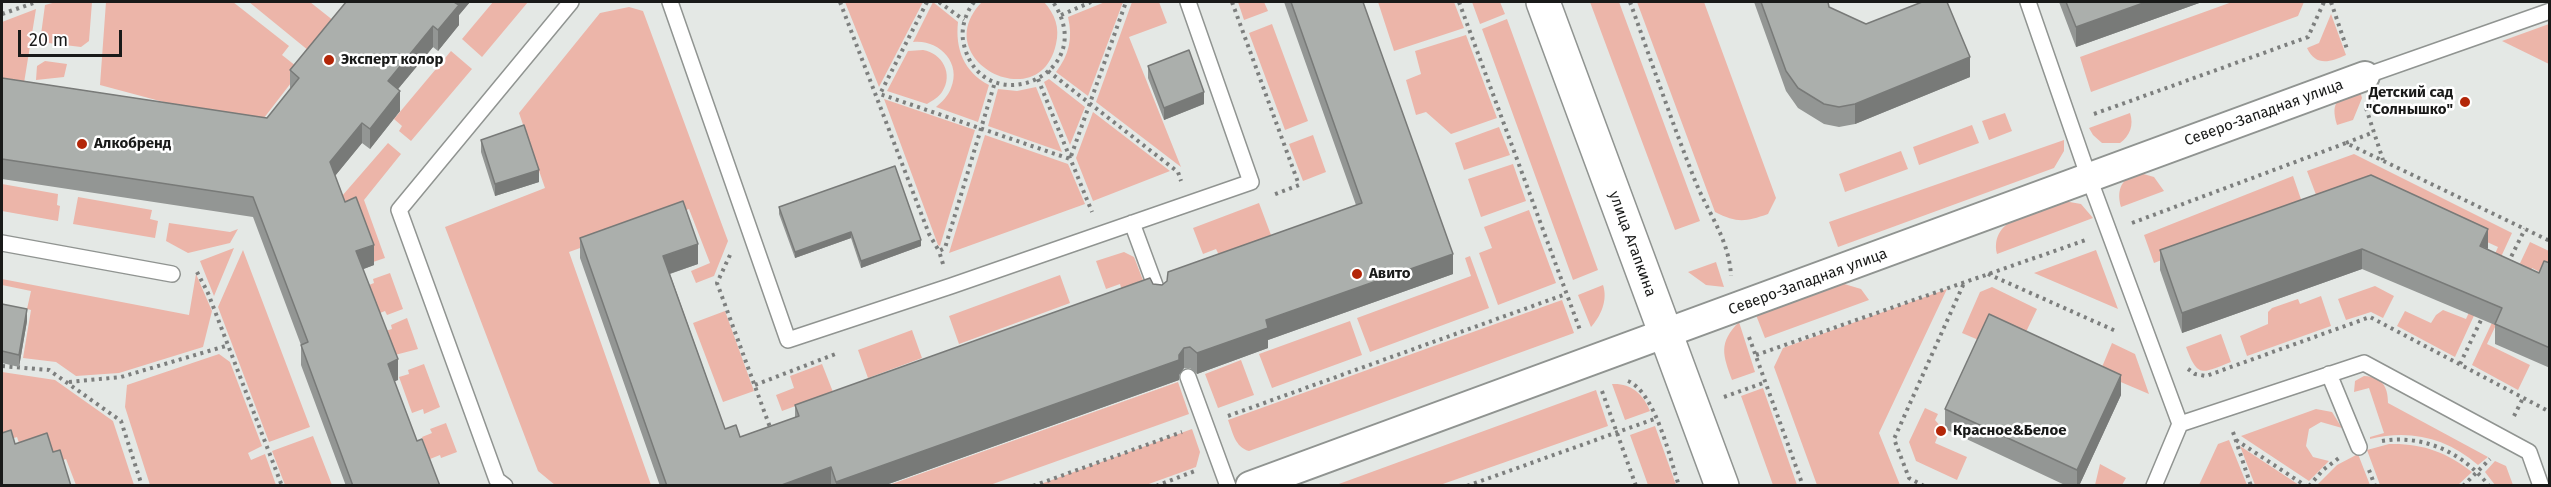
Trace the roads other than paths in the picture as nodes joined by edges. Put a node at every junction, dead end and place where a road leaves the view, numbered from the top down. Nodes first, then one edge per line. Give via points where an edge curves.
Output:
1 (571, 2) edge
2 (670, 2) edge
3 (1188, 2) edge
4 (1543, 2) edge
5 (2028, 2) edge
6 (2550, 11) edge
7 (2365, 76) joint
8 (2089, 178) junction
9 (1132, 223) junction
10 (2, 243) edge
11 (172, 274) dead end
12 (1159, 296) edge
13 (1665, 334) junction
14 (2329, 374) junction
15 (1188, 377) dead end
16 (2180, 424) junction
17 (2360, 447) road end
18 (506, 486) edge
19 (1228, 486) edge
20 (1250, 486) edge
21 (1722, 486) edge
22 (2154, 486) edge
23 (2541, 486) edge

1 - 18 lane via 399,210 497,480
2 - 9 lane via 788,340
3 - 9 lane via 1251,182
4 - 13 main road, улица Агапкина
5 - 8 lane
6 - 7 lane
7 - 8 street, Северо-Западная улица
8 - 13 street, Северо-Западная улица
8 - 16 lane
9 - 12 lane
10 - 11 lane
13 - 20 street, Северо-Западная улица via 1596,373
13 - 21 main road, улица Агапкина
14 - 16 lane
14 - 17 lane
14 - 23 lane via 2364,363 2529,452
15 - 19 lane
16 - 22 lane

